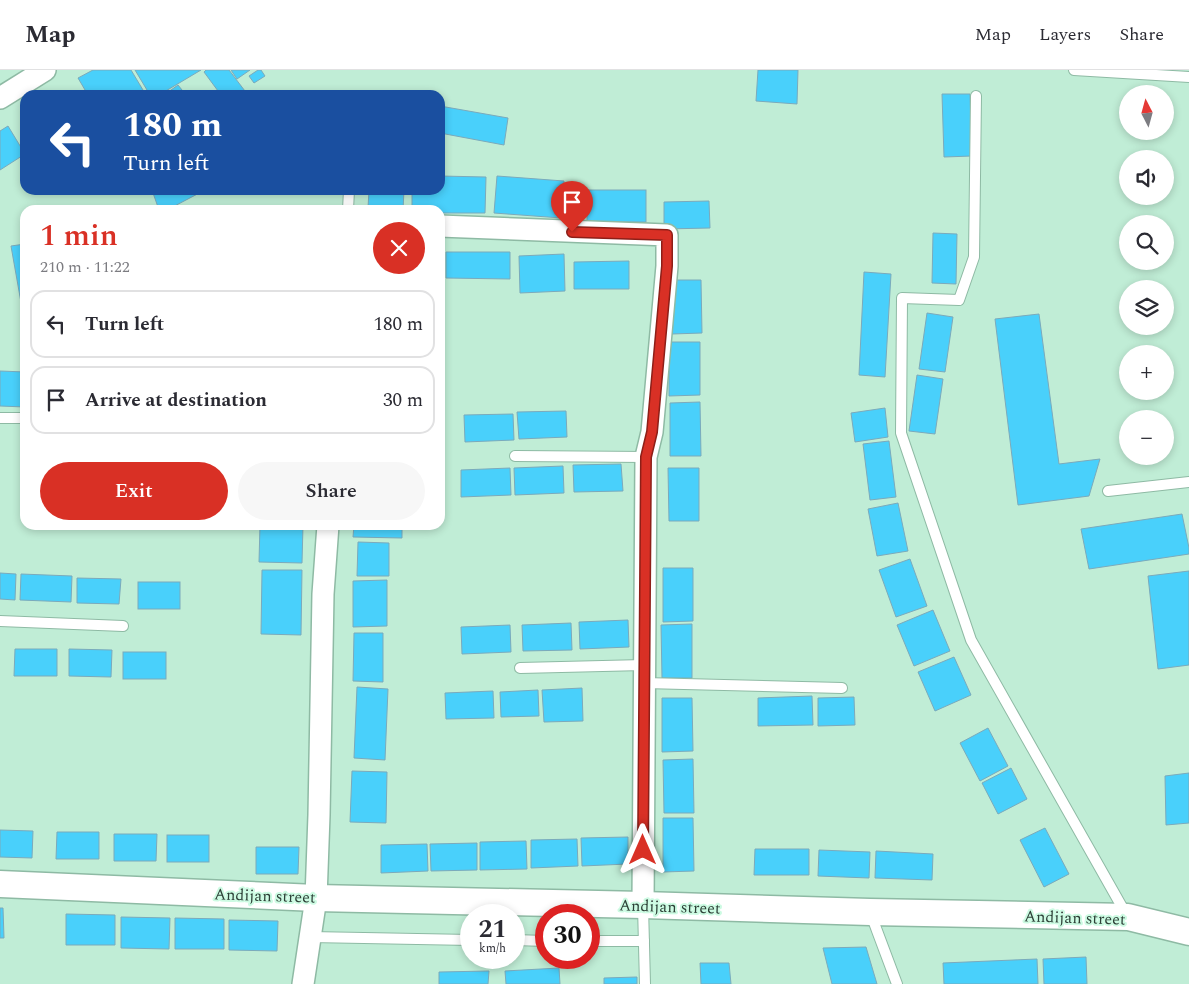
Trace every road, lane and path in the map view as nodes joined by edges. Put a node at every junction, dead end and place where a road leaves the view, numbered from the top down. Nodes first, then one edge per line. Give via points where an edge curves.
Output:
1 (45, 70) edge
2 (1074, 70) edge
3 (1189, 77) edge
4 (976, 96) dead end
5 (0, 98) edge
6 (445, 226) edge
7 (0, 418) edge
8 (20, 418) edge
9 (515, 456) dead end
10 (646, 457) junction
11 (1189, 482) edge
12 (1108, 491) dead end
13 (328, 530) edge
14 (0, 621) edge
15 (123, 626) dead end
16 (520, 668) dead end
17 (644, 674) junction
18 (842, 688) dead end
19 (0, 884) edge
20 (316, 898) junction
21 (642, 905) junction
22 (870, 912) junction
23 (1128, 917) junction
24 (1189, 932) edge
25 (310, 937) junction
26 (460, 940) edge
27 (600, 941) edge
28 (644, 941) junction
29 (303, 984) edge
30 (645, 984) edge
31 (898, 984) edge

1 - 5 street
2 - 3 lane
4 - 23 lane via 974,256 959,300 902,298 900,433 971,640
6 - 10 street via 667,235 652,432
7 - 8 lane
9 - 10 lane
10 - 17 street
11 - 12 lane
13 - 20 street via 323,594
14 - 15 lane
16 - 17 lane
17 - 18 lane
17 - 21 street
19 - 20 street, Andijan street
20 - 21 street, Andijan street
20 - 25 street
21 - 22 street, Andijan street
21 - 28 lane
22 - 23 street, Andijan street
22 - 31 lane
23 - 24 street, Andijan street
25 - 26 lane
25 - 29 street
27 - 28 lane
28 - 30 lane

